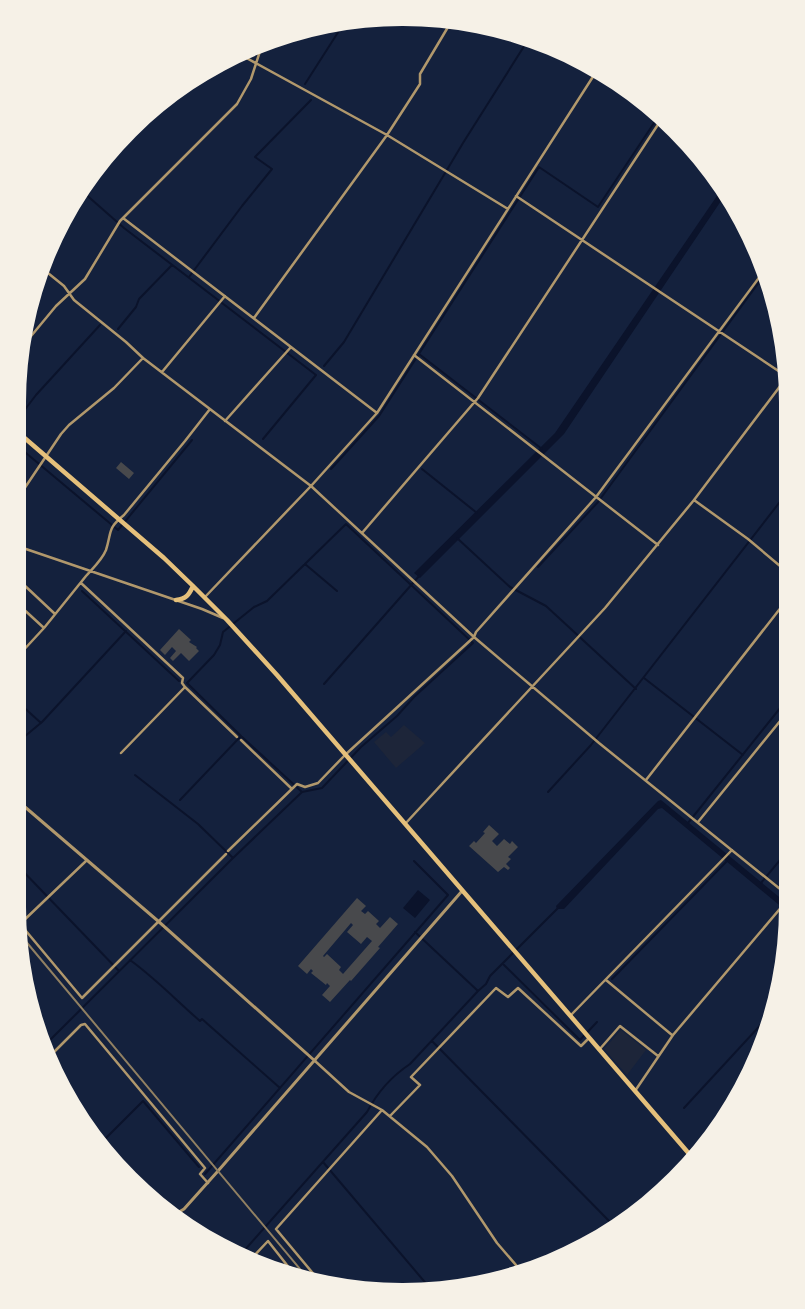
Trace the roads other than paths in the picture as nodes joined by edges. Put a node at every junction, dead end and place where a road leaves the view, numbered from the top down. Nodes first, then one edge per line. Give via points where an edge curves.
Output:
1 (448, 29) edge
2 (259, 55) edge
3 (249, 60) edge
4 (256, 64) junction
5 (592, 78) edge
6 (657, 126) edge
7 (387, 136) junction
8 (517, 196) junction
9 (508, 209) junction
10 (123, 218) junction
11 (582, 240) junction
12 (49, 274) edge
13 (758, 279) edge
14 (69, 294) junction
15 (225, 296) junction
16 (254, 318) junction
17 (720, 332) junction
18 (32, 335) edge
19 (291, 346) junction
20 (414, 356) junction
21 (143, 358) junction
22 (777, 370) edge
23 (162, 372) junction
24 (778, 386) edge
25 (476, 400) junction
26 (210, 409) junction
27 (377, 413) junction
28 (225, 420) junction
29 (26, 439) edge
30 (46, 456) junction
31 (26, 486) edge
32 (311, 486) junction
33 (597, 497) junction
34 (694, 500) junction
35 (122, 522) junction
36 (362, 533) junction
37 (658, 545) junction
38 (26, 549) edge
39 (779, 565) edge
40 (90, 571) junction
41 (81, 584) junction
42 (26, 586) edge
43 (193, 586) junction
44 (205, 597) junction
45 (176, 600) junction
46 (779, 610) edge
47 (26, 611) edge
48 (55, 614) junction
49 (230, 623) junction
50 (44, 628) junction
51 (473, 638) junction
52 (26, 647) edge
53 (533, 686) junction
54 (185, 687) junction
55 (779, 722) edge
56 (237, 737) dead end
57 (241, 740) dead end
58 (121, 753) dead end
59 (348, 758) junction
60 (646, 780) junction
61 (293, 788) junction
62 (26, 809) edge
63 (698, 822) junction
64 (405, 825) junction
65 (732, 850) junction
66 (86, 861) junction
67 (779, 889) edge
68 (462, 891) junction
69 (779, 912) edge
70 (27, 919) edge
71 (158, 921) junction
72 (27, 933) edge
73 (606, 980) junction
74 (570, 1016) junction
75 (673, 1035) junction
76 (587, 1036) junction
77 (599, 1050) junction
78 (55, 1051) edge
79 (658, 1056) junction
80 (315, 1061) junction
81 (634, 1090) junction
82 (382, 1110) junction
83 (390, 1116) junction
84 (688, 1152) edge
85 (208, 1183) junction
86 (181, 1211) edge
87 (257, 1253) edge
88 (286, 1264) edge
89 (516, 1265) edge
90 (312, 1272) edge

1 - 7 street via 420,74 420,84
2 - 4 street
3 - 4 street
4 - 7 street
4 - 10 street via 237,104
5 - 8 street
6 - 11 street
7 - 9 street
7 - 16 street
8 - 9 street
8 - 11 street
9 - 20 street
10 - 14 street via 92,269
10 - 15 street
11 - 17 street
11 - 25 street
12 - 14 street
13 - 17 street
14 - 18 street
14 - 21 street
15 - 16 street
15 - 23 street
16 - 19 street
17 - 22 street
17 - 33 street
19 - 27 street
19 - 28 street
20 - 25 street
20 - 27 street
21 - 23 street
21 - 30 street via 114,388 69,425
23 - 26 street
24 - 34 street
25 - 33 street
25 - 36 street
26 - 28 street
26 - 35 street via 124,515
27 - 32 street
28 - 32 street
29 - 30 highway
30 - 31 street
30 - 35 highway
32 - 36 street
32 - 44 street
33 - 37 street
33 - 51 street
34 - 37 street
34 - 39 street
35 - 40 street via 111,528 106,551
35 - 43 highway
36 - 51 street
37 - 53 street
38 - 40 street
40 - 41 street
40 - 45 street
41 - 48 street
41 - 54 street via 183,678
42 - 48 street
43 - 44 highway
43 - 45 highway via 184,599
44 - 49 highway
45 - 49 street
46 - 60 street
47 - 50 street
48 - 50 street
49 - 59 highway
50 - 52 street
51 - 53 street
51 - 59 street
53 - 60 street
53 - 64 street
54 - 56 street
54 - 58 street
55 - 63 street
57 - 61 street
59 - 61 street via 318,783 305,787 297,784
59 - 64 highway
60 - 63 street
61 - 71 street
62 - 66 street
63 - 65 street
64 - 68 highway
65 - 67 street
65 - 73 street
66 - 70 street
66 - 71 street
68 - 74 highway
68 - 80 street
69 - 75 street
71 - 72 street via 82,998
71 - 80 street
73 - 74 street
73 - 75 street
74 - 76 highway
75 - 79 street
76 - 77 highway
76 - 83 street via 581,1046 518,988 508,997 496,988 412,1076 420,1085
77 - 79 street via 620,1026
77 - 81 highway
78 - 85 street via 85,1024 205,1168 200,1174
79 - 81 street
80 - 82 street via 348,1092
80 - 85 street
81 - 84 highway
82 - 83 street
82 - 90 street via 276,1229
83 - 89 street via 427,1146
85 - 86 street
87 - 88 street via 268,1242

